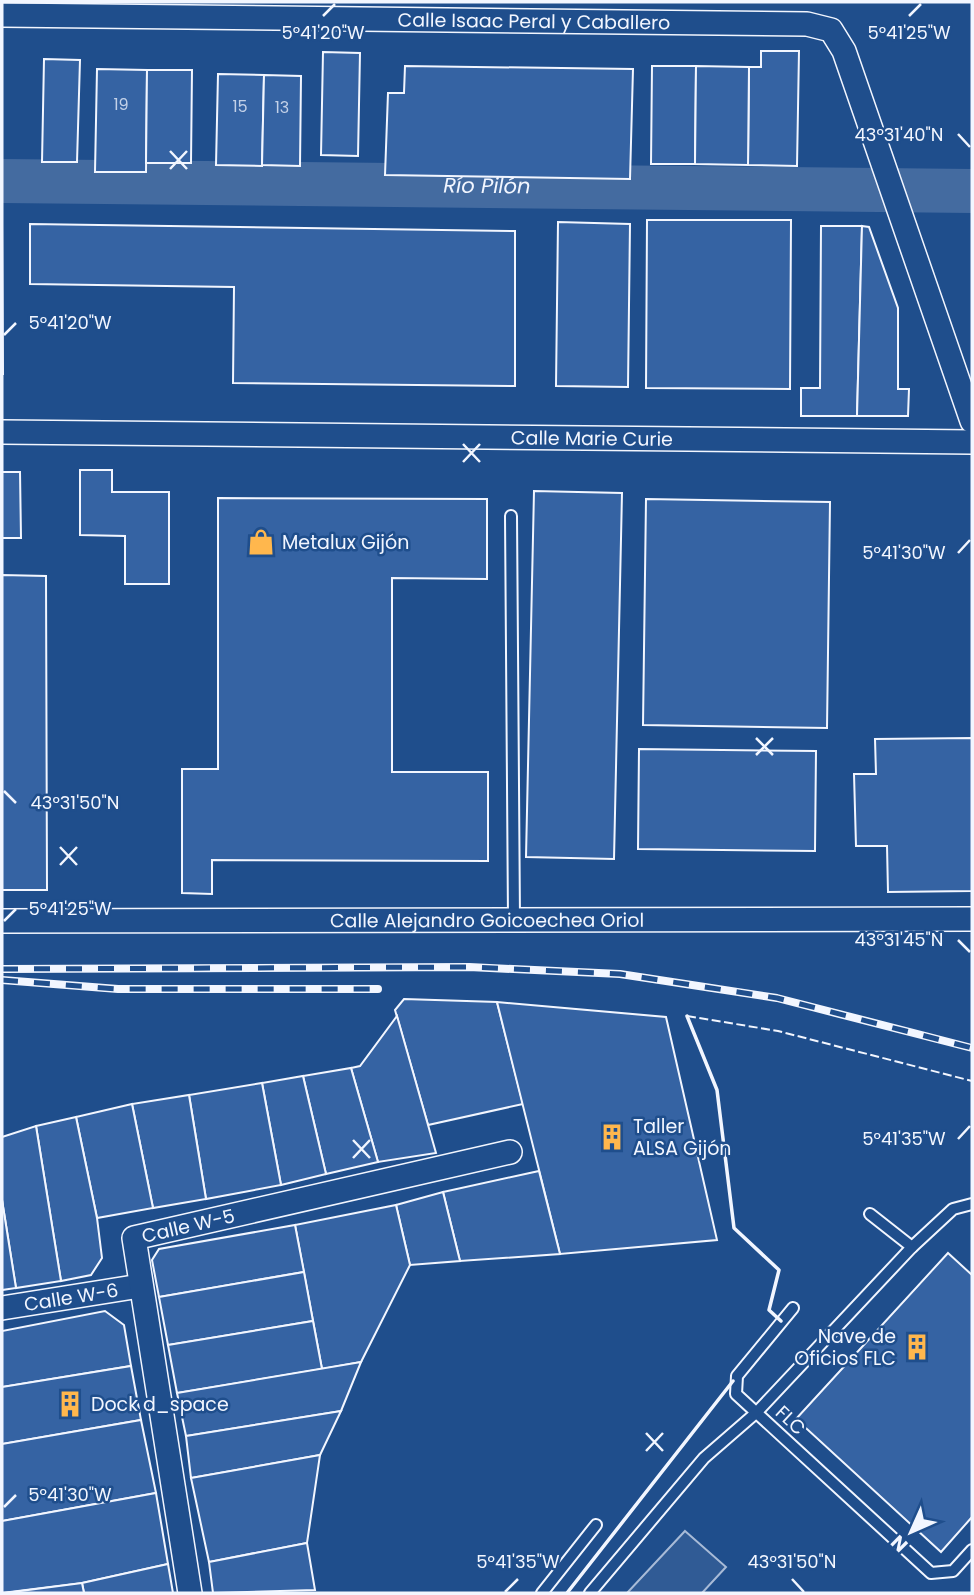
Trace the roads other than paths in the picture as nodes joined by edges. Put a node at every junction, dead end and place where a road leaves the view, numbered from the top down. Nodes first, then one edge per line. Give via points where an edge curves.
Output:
1 (2, 15) edge
2 (972, 421) edge
3 (2, 432) edge
4 (972, 442) edge
5 (510, 516) dead end
6 (972, 919) edge
7 (514, 920) junction
8 (2, 922) edge
9 (510, 1152) dead end
10 (972, 1204) edge
11 (870, 1214) dead end
12 (912, 1247) junction
13 (140, 1286) junction
14 (2, 1308) edge
15 (793, 1308) dead end
16 (757, 1412) junction
17 (596, 1525) dead end
18 (972, 1550) edge
19 (190, 1593) edge
20 (542, 1593) edge
21 (590, 1593) edge

1 - 2 street, Calle Isaac Peral y Caballero via 807,24 831,30 844,51
3 - 4 street, Calle Marie Curie
5 - 7 lane
6 - 7 street, Calle Alejandro Goicoechea Oriol
7 - 8 street, Calle Alejandro Goicoechea Oriol
9 - 13 street, Calle W-5 via 134,1238
10 - 12 lane, FLC via 953,1209
11 - 12 lane
12 - 16 lane, FLC
13 - 14 street, Calle W-6
13 - 19 street, Calle W-5
15 - 16 lane via 737,1376 736,1394
16 - 18 lane, FLC via 931,1573 953,1571
16 - 21 lane via 704,1458
17 - 20 lane

